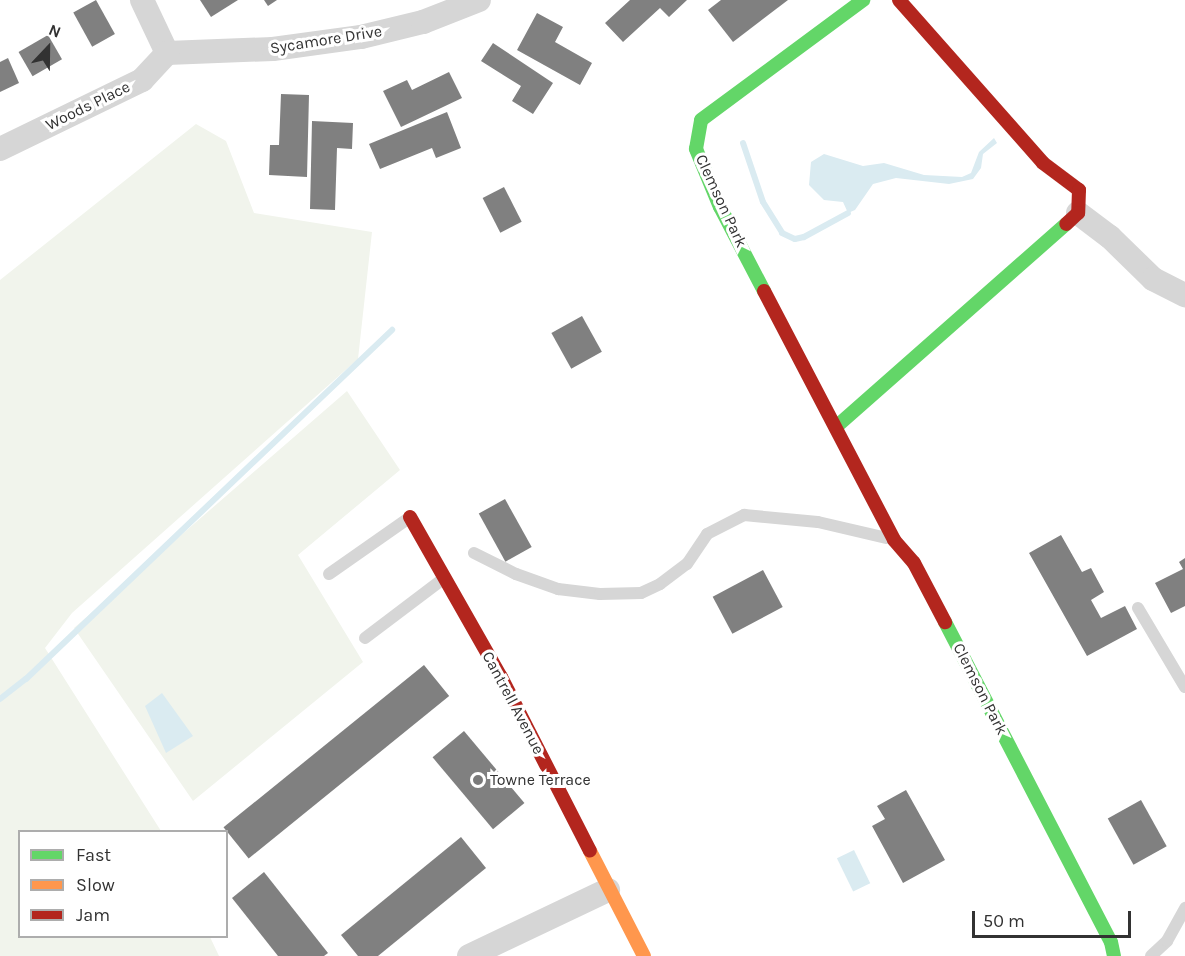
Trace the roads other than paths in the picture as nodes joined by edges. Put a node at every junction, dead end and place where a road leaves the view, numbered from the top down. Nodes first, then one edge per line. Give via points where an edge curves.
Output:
1 (142, 0) edge
2 (479, 0) edge
3 (863, 0) edge
4 (899, 0) edge
5 (167, 53) junction
6 (0, 149) edge
7 (1078, 213) junction
8 (1185, 295) edge
9 (837, 426) junction
10 (410, 517) joint
11 (894, 540) junction
12 (474, 553) dead end
13 (329, 574) dead end
14 (445, 579) junction
15 (1138, 608) dead end
16 (365, 638) dead end
17 (1185, 687) edge
18 (608, 890) junction
19 (1185, 909) edge
20 (469, 956) edge
21 (644, 956) edge
22 (1114, 956) edge
23 (1151, 956) edge

1 - 5 street
2 - 5 street, Sycamore Drive via 423,22 361,37 273,49
3 - 9 street, Clemson Park via 701,120 696,134 696,149 720,207
4 - 7 street via 1043,163 1079,190
5 - 6 street, Woods Place via 142,80
7 - 8 street via 1110,237 1153,279
7 - 9 street
9 - 11 street, Clemson Park
10 - 13 lane
10 - 14 street, Cantrell Avenue
11 - 12 lane via 818,522 744,515 707,534 687,564 660,584 641,593 610,594 558,589
11 - 22 street, Clemson Park via 914,563 1111,942
14 - 16 lane
14 - 18 street, Cantrell Avenue via 501,677
15 - 17 lane
18 - 20 street
18 - 21 street, Cantrell Avenue
19 - 23 lane via 1167,941

